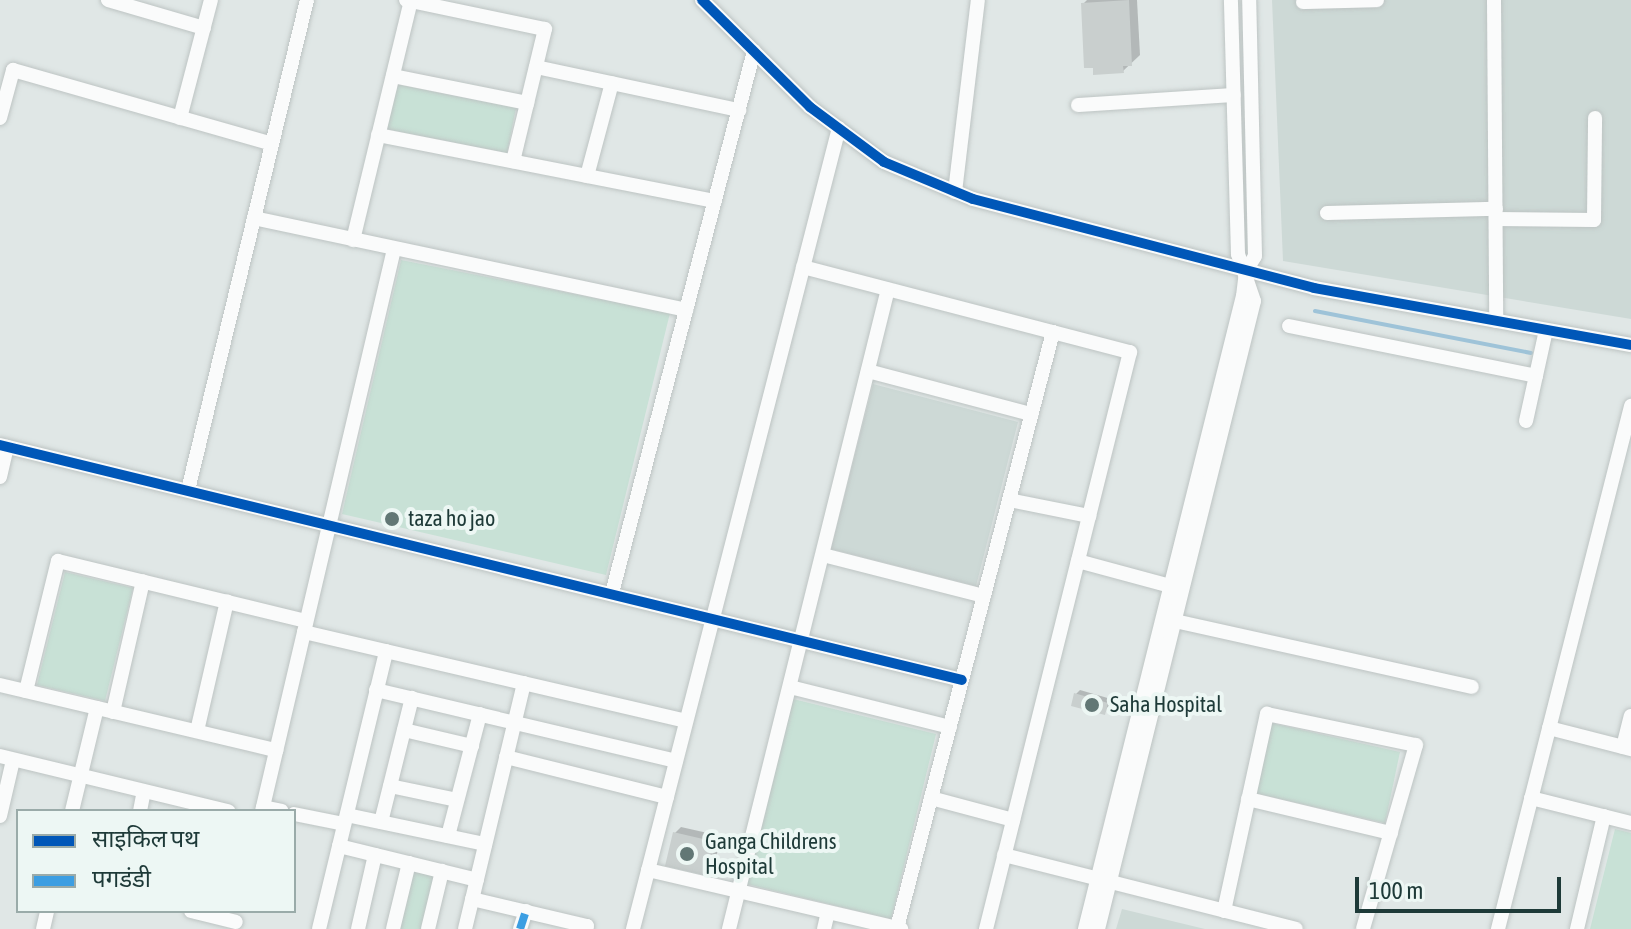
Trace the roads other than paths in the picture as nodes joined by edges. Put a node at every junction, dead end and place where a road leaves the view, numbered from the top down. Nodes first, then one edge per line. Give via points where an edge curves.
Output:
1 (211, 0) edge
2 (307, 0) edge
3 (409, 0) edge
4 (702, 0) edge
5 (978, 0) edge
6 (1231, 0) edge
7 (1249, 0) edge
8 (1377, 0) edge
9 (1494, 0) edge
10 (116, 1) edge
11 (1303, 2) dead end
12 (717, 7) edge
13 (204, 28) junction
14 (754, 51) junction
15 (536, 67) junction
16 (393, 76) junction
17 (612, 83) junction
18 (1234, 95) junction
19 (527, 103) junction
20 (1078, 105) dead end
21 (739, 110) junction
22 (0, 118) edge
23 (180, 118) junction
24 (1595, 118) dead end
25 (839, 128) junction
26 (378, 135) junction
27 (272, 144) junction
28 (513, 161) junction
29 (587, 176) junction
30 (955, 192) junction
31 (715, 201) junction
32 (1327, 213) dead end
33 (1496, 214) junction
34 (254, 218) junction
35 (353, 240) junction
36 (394, 249) junction
37 (803, 267) junction
38 (1246, 271) junction
39 (888, 289) junction
40 (686, 310) junction
41 (1496, 321) junction
42 (1289, 326) dead end
43 (1546, 330) junction
44 (1053, 332) junction
45 (1631, 345) edge
46 (868, 371) junction
47 (1536, 376) junction
48 (1631, 406) edge
49 (1031, 414) junction
50 (1526, 421) dead end
51 (4, 446) edge
52 (0, 477) edge
53 (188, 490) junction
54 (1009, 500) junction
55 (1089, 516) junction
56 (329, 524) junction
57 (823, 555) junction
58 (1078, 561) junction
59 (143, 581) junction
60 (1177, 588) junction
61 (612, 593) junction
62 (984, 596) junction
63 (227, 601) junction
64 (713, 617) junction
65 (1175, 621) junction
66 (305, 626) junction
67 (802, 640) junction
68 (386, 651) junction
69 (962, 680) junction
70 (524, 683) junction
71 (0, 685) edge
72 (790, 687) junction
73 (1472, 687) dead end
74 (376, 690) junction
75 (26, 691) junction
76 (412, 698) junction
77 (97, 708) junction
78 (113, 712) junction
79 (480, 714) junction
80 (1631, 716) edge
81 (514, 721) junction
82 (686, 721) junction
83 (950, 727) junction
84 (1549, 728) junction
85 (404, 730) junction
86 (197, 731) junction
87 (472, 746) junction
88 (1627, 748) edge
89 (276, 750) junction
90 (506, 757) junction
91 (7, 758) edge
92 (676, 761) junction
93 (80, 776) junction
94 (390, 786) junction
95 (144, 791) junction
96 (667, 797) junction
97 (931, 798) junction
98 (1531, 798) junction
99 (1248, 799) junction
100 (457, 800) junction
101 (72, 809) edge
102 (140, 809) edge
103 (220, 809) edge
104 (262, 809) edge
105 (296, 814) edge
106 (0, 816) edge
107 (1604, 816) junction
108 (346, 819) junction
109 (1013, 820) junction
110 (381, 822) junction
111 (1631, 823) edge
112 (1391, 833) junction
113 (448, 836) junction
114 (485, 844) junction
115 (339, 846) junction
116 (375, 855) junction
117 (1004, 855) junction
118 (409, 863) junction
119 (648, 870) junction
120 (442, 871) junction
121 (477, 880) junction
122 (1104, 881) junction
123 (738, 891) junction
124 (472, 899) junction
125 (526, 911) junction
126 (1224, 911) junction
127 (828, 912) junction
128 (200, 913) edge
129 (236, 921) edge
130 (863, 925) edge
131 (319, 929) edge
132 (358, 929) edge
133 (393, 929) edge
134 (428, 929) edge
135 (465, 929) edge
136 (520, 929) edge
137 (586, 929) edge
138 (633, 929) edge
139 (729, 929) edge
140 (824, 929) edge
141 (899, 929) edge
142 (986, 929) edge
143 (1085, 929) edge
144 (1098, 929) edge
145 (1296, 929) edge
146 (1363, 929) edge
147 (1498, 929) edge
148 (1577, 929) edge

1 - 13 street
2 - 27 street
3 - 15 street via 545,29
3 - 16 street
4 - 12 street
5 - 30 street
6 - 18 street
7 - 38 street via 1255,256
8 - 11 street
9 - 33 street
10 - 13 street
12 - 14 street
13 - 23 street
14 - 21 street
14 - 25 street
15 - 17 street
15 - 19 street
16 - 19 street
16 - 26 street
17 - 21 street
17 - 29 street
18 - 20 street
18 - 38 street via 1238,254
19 - 28 street
21 - 31 street
22 - 23 street via 13,70
23 - 27 street
24 - 33 street via 1594,220
25 - 30 street via 884,162
25 - 37 street
26 - 28 street
26 - 35 street
27 - 34 street
28 - 29 street
29 - 31 street
30 - 38 street
31 - 40 street
32 - 33 street
33 - 41 street
34 - 35 street
34 - 53 street
35 - 36 street
36 - 40 street
36 - 56 street
37 - 39 street
37 - 64 street
38 - 41 street
38 - 60 street via 1254,301
39 - 44 street
39 - 46 street
40 - 61 street
41 - 43 street
42 - 47 street
43 - 45 street
43 - 47 street
44 - 49 street
44 - 55 street via 1130,352
46 - 49 street
46 - 57 street
47 - 50 street
48 - 84 street
49 - 54 street
51 - 52 street
51 - 53 street
53 - 56 street
54 - 55 street
54 - 62 street
55 - 58 street
56 - 61 street
56 - 66 street
57 - 62 street
57 - 67 street
58 - 60 street
58 - 109 street
59 - 63 street
59 - 75 street via 58,561
59 - 78 street
60 - 65 street
60 - 122 street
61 - 64 street
62 - 69 street
63 - 66 street
63 - 86 street
64 - 67 street
64 - 82 street
65 - 73 street
65 - 122 street
66 - 68 street
66 - 89 street
67 - 69 street
67 - 72 street
68 - 70 street
68 - 74 street
69 - 83 street
70 - 81 street
70 - 82 street
71 - 75 street
72 - 83 street
72 - 123 street
74 - 76 street
74 - 108 street
75 - 77 street
76 - 79 street
76 - 85 street
77 - 78 street
77 - 93 street
78 - 86 street
79 - 81 street
79 - 87 street
80 - 88 street
81 - 90 street
81 - 92 street
82 - 92 street
83 - 97 street
84 - 88 street
84 - 98 street
85 - 87 street
85 - 94 street
86 - 89 street
87 - 100 street
89 - 104 street
90 - 96 street
90 - 114 street
91 - 93 street
91 - 106 street
92 - 96 street
93 - 95 street
93 - 101 street
94 - 100 street
94 - 110 street
95 - 102 street
95 - 103 street
96 - 119 street
97 - 109 street
97 - 141 street
98 - 107 street
98 - 147 street
99 - 112 street
99 - 112 street via 1267,714 1416,745
99 - 126 street
100 - 113 street
105 - 108 street
107 - 111 street
107 - 148 street
108 - 110 street
108 - 115 street
109 - 117 street
110 - 113 street
112 - 146 street
113 - 114 street
114 - 121 street
115 - 116 street
115 - 131 street
116 - 118 street
116 - 132 street
117 - 122 street
117 - 142 street
118 - 120 street
118 - 133 street
119 - 123 street
119 - 138 street
120 - 121 street
120 - 134 street
121 - 124 street
122 - 126 street
122 - 143 street
122 - 144 street
123 - 127 street
123 - 139 street
124 - 125 street
124 - 135 street
125 - 136 street
125 - 137 street
126 - 145 street
127 - 130 street
127 - 140 street
128 - 129 street
130 - 141 street

